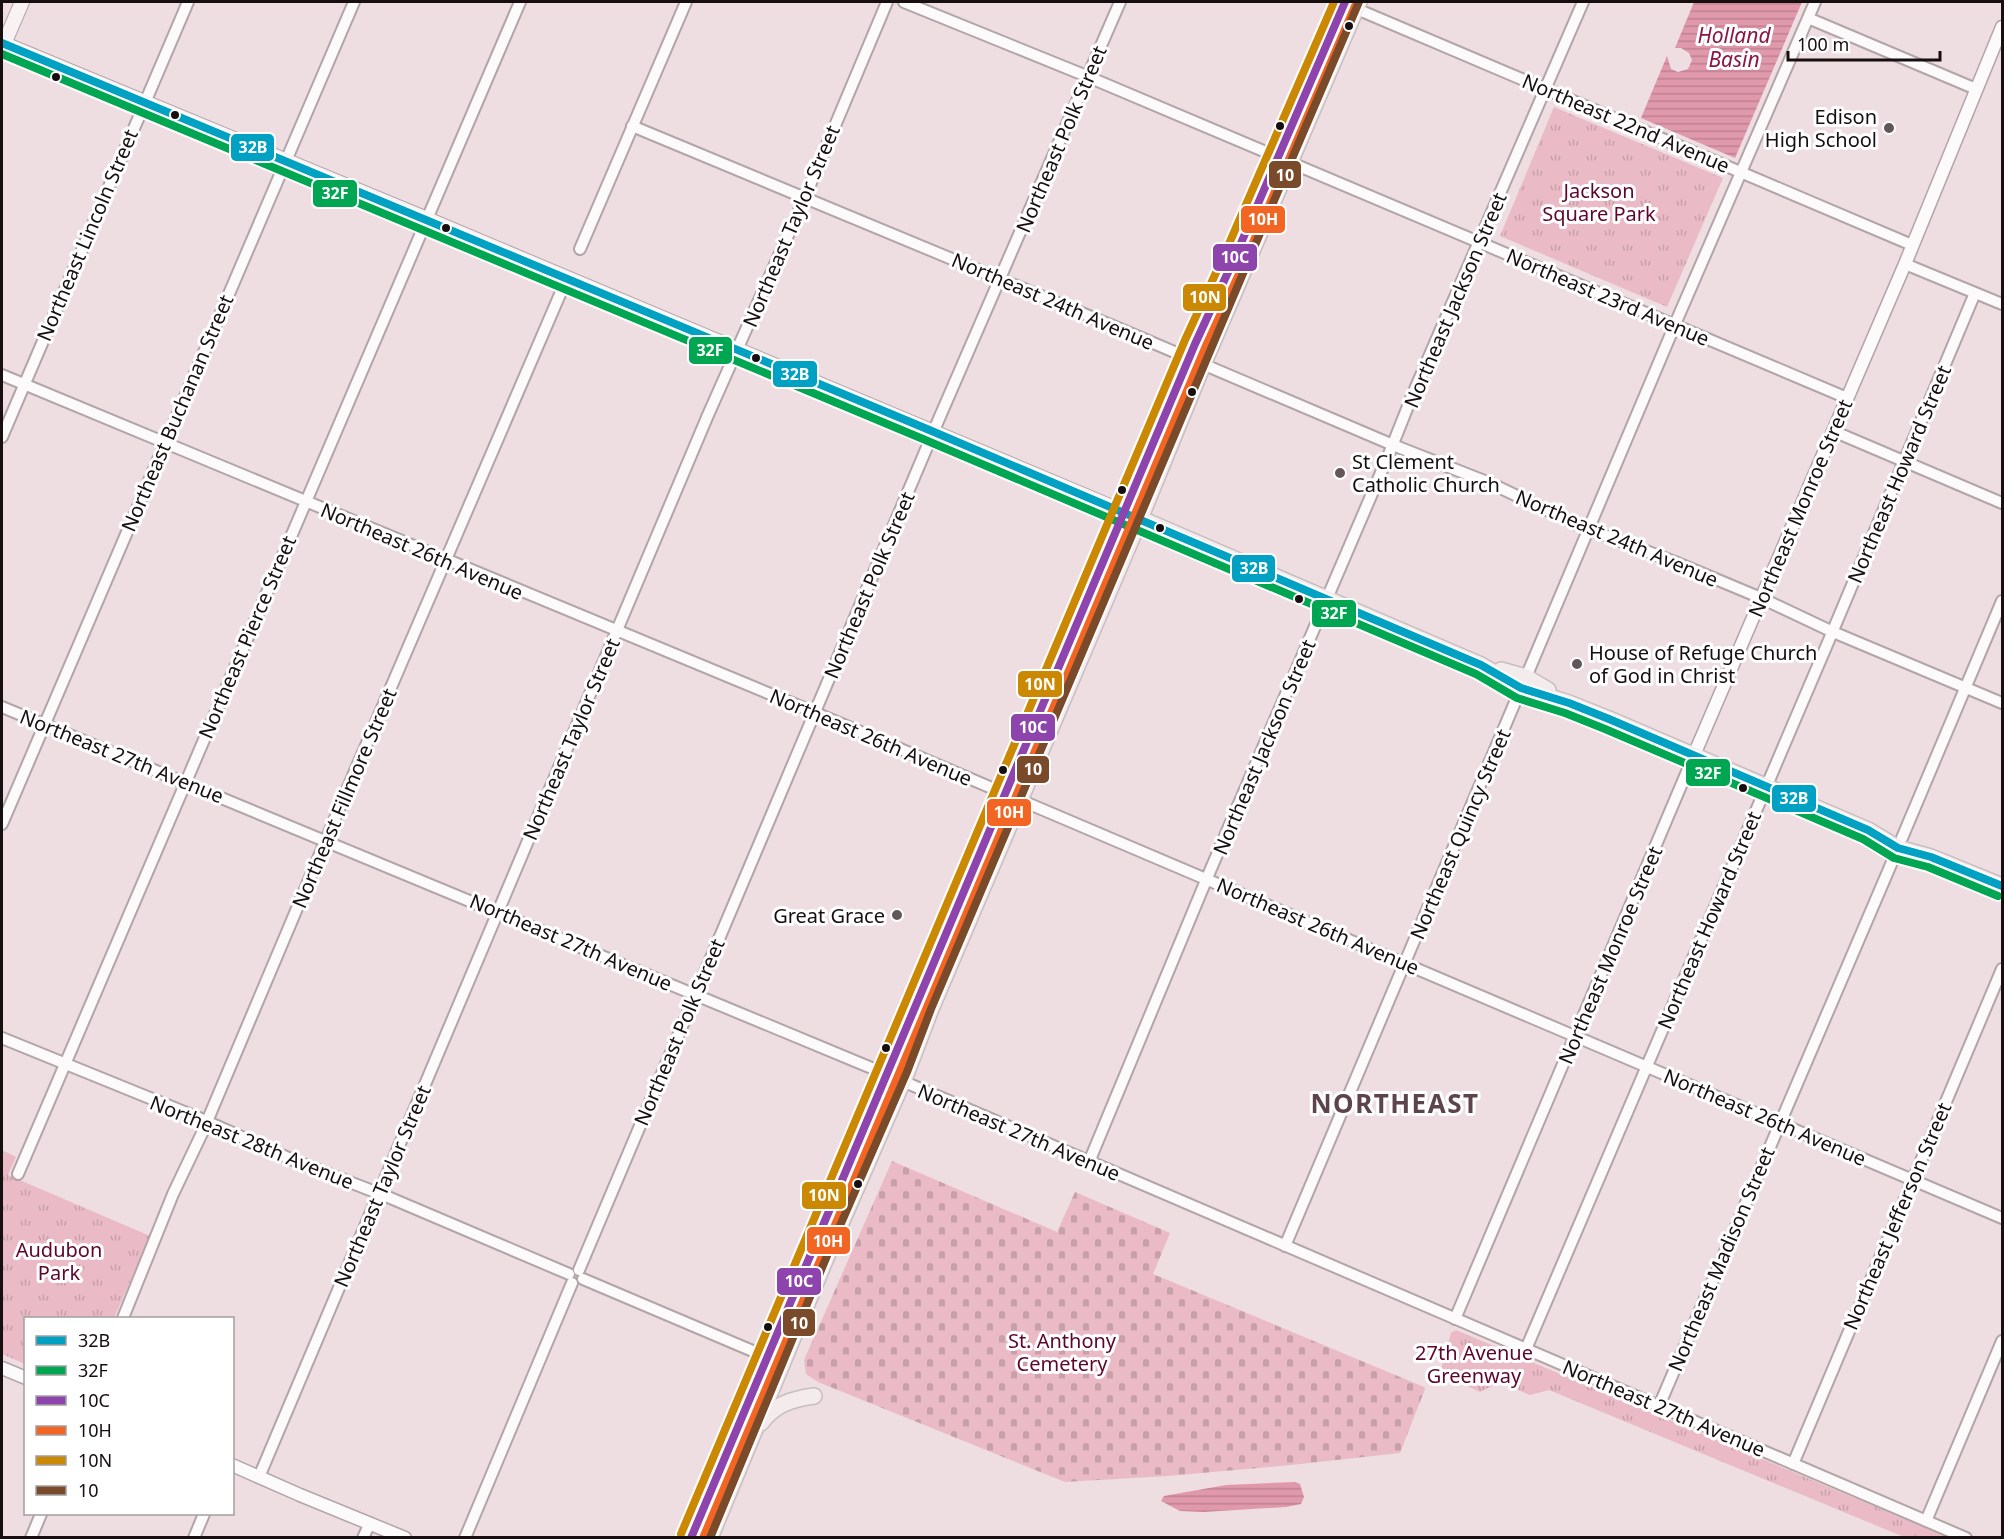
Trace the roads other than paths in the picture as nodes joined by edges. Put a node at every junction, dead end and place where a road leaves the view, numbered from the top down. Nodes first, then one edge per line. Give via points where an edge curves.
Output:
1 (22, 2) edge
2 (188, 2) edge
3 (354, 2) edge
4 (520, 2) edge
5 (686, 2) edge
6 (887, 2) edge
7 (904, 2) edge
8 (1120, 2) edge
9 (1583, 2) edge
10 (1815, 2) edge
11 (1349, 3) edge
12 (1808, 18) junction
13 (2002, 27) edge
14 (2, 45) edge
15 (1087, 77) junction
16 (1545, 89) junction
17 (1976, 89) junction
18 (145, 102) junction
19 (632, 126) junction
20 (285, 160) junction
21 (1284, 161) junction
22 (1742, 173) junction
23 (805, 197) junction
24 (427, 219) junction
25 (1479, 243) junction
26 (1912, 245) junction
27 (580, 249) dead end
28 (1905, 264) junction
29 (567, 278) junction
30 (1000, 280) junction
31 (1975, 293) junction
32 (2002, 304) edge
33 (1675, 325) junction
34 (738, 350) junction
35 (1188, 358) junction
36 (1203, 364) junction
37 (2, 375) edge
38 (23, 384) junction
39 (1847, 398) junction
40 (1833, 431) junction
41 (934, 432) junction
42 (2, 436) edge
43 (164, 443) junction
44 (1393, 445) junction
45 (1904, 462) junction
46 (304, 501) junction
47 (2002, 503) edge
48 (1124, 512) junction
49 (1140, 519) junction
50 (1589, 529) junction
51 (447, 561) junction
52 (1761, 598) junction
53 (1327, 599) junction
54 (2002, 601) edge
55 (617, 630) junction
56 (1833, 632) junction
57 (1523, 683) junction
58 (1966, 688) junction
59 (2002, 704) edge
60 (2, 707) edge
61 (814, 713) junction
62 (44, 724) junction
63 (1694, 755) junction
64 (185, 783) junction
65 (1766, 786) junction
66 (1005, 794) junction
67 (1020, 800) junction
68 (2, 824) edge
69 (326, 840) junction
70 (1900, 843) junction
71 (1207, 878) junction
72 (2002, 886) edge
73 (497, 912) junction
74 (1405, 964) junction
75 (2002, 969) edge
76 (695, 994) junction
77 (1576, 1037) junction
78 (2, 1038) edge
79 (66, 1065) junction
80 (1646, 1067) junction
81 (886, 1074) junction
82 (902, 1082) junction
83 (207, 1122) junction
84 (1780, 1124) junction
85 (1089, 1162) junction
86 (18, 1174) dead end
87 (1913, 1179) junction
88 (379, 1193) junction
89 (2002, 1218) edge
90 (1286, 1246) junction
91 (576, 1276) junction
92 (123, 1317) edge
93 (1455, 1319) junction
94 (2002, 1341) edge
95 (1526, 1349) junction
96 (765, 1358) junction
97 (2, 1368) edge
98 (24, 1377) edge
99 (814, 1396) dead end
100 (1659, 1406) junction
101 (749, 1447) junction
102 (1793, 1464) junction
103 (234, 1465) edge
104 (259, 1477) junction
105 (41, 1515) edge
106 (204, 1515) edge
107 (1926, 1521) junction
108 (370, 1523) junction
109 (31, 1538) edge
110 (194, 1538) edge
111 (363, 1538) edge
112 (405, 1538) edge
113 (465, 1538) edge
114 (691, 1538) edge
115 (710, 1538) edge
116 (1966, 1538) edge

1 - 14 main road
2 - 18 street, Northeast Lincoln Street
3 - 20 street, Northeast Buchanan Street
4 - 24 street, Northeast Pierce Street
5 - 19 street
6 - 23 street, Northeast Taylor Street
7 - 15 street, Northeast 23rd Avenue
8 - 15 street, Northeast Polk Street
9 - 16 street, Northeast Jackson Street
10 - 12 street, Northeast Quincy Street
11 - 16 street, Northeast 22nd Avenue
11 - 21 main road
12 - 17 street
12 - 22 street, Northeast Quincy Street
13 - 17 street, Northeast Monroe Street
14 - 18 main road
15 - 21 street, Northeast 23rd Avenue
15 - 30 street, Northeast Polk Street
16 - 22 street, Northeast 22nd Avenue
16 - 25 street, Northeast Jackson Street
17 - 26 street, Northeast Monroe Street
18 - 20 main road
18 - 38 street, Northeast Lincoln Street
19 - 23 street, Northeast 24th Avenue
19 - 27 street
20 - 24 main road
20 - 43 street, Northeast Buchanan Street
21 - 25 street, Northeast 23rd Avenue
21 - 35 main road
21 - 36 main road
22 - 26 street, Northeast 22nd Avenue
22 - 33 street, Northeast Quincy Street
23 - 30 street, Northeast 24th Avenue
23 - 34 street, Northeast Taylor Street
24 - 29 main road
24 - 46 street, Northeast Pierce Street
25 - 33 street, Northeast 23rd Avenue
25 - 44 street, Northeast Jackson Street
26 - 28 street, Northeast Monroe Street
28 - 31 street
28 - 39 street, Northeast Monroe Street
29 - 34 main road
29 - 51 street, Northeast Fillmore Street
30 - 35 street, Northeast 24th Avenue
30 - 41 street, Northeast Polk Street
31 - 32 street
31 - 45 street, Northeast Howard Street
33 - 39 street, Northeast 23rd Avenue
33 - 50 street, Northeast Quincy Street
34 - 41 main road
34 - 55 street, Northeast Taylor Street
35 - 36 street, Northeast 24th Avenue
35 - 48 main road
36 - 44 street, Northeast 24th Avenue
36 - 49 main road
37 - 38 street, Northeast 26th Avenue
38 - 42 street, Northeast Lincoln Street
38 - 43 street, Northeast 26th Avenue
39 - 40 street, Northeast Monroe Street
40 - 45 street
40 - 52 street, Northeast Monroe Street
41 - 48 main road
41 - 61 street, Northeast Polk Street
43 - 46 street, Northeast 26th Avenue
43 - 62 street, Northeast Buchanan Street
44 - 50 street, Northeast 24th Avenue via 1492,484
44 - 53 street, Northeast Jackson Street
45 - 47 street
45 - 56 street, Northeast Howard Street
46 - 51 street, Northeast 26th Avenue
46 - 64 street, Northeast Pierce Street
48 - 49 main road
48 - 66 main road
49 - 53 main road
49 - 67 main road
50 - 52 street, Northeast 24th Avenue
50 - 57 street, Northeast Quincy Street
51 - 55 street, Northeast 26th Avenue
51 - 69 street, Northeast Fillmore Street
52 - 56 street, Northeast 24th Avenue
52 - 63 street, Northeast Monroe Street
53 - 57 main road
53 - 71 street, Northeast Jackson Street
54 - 58 street, Northeast Madison Street
55 - 61 street, Northeast 26th Avenue
55 - 73 street, Northeast Taylor Street
56 - 58 street, Northeast 24th Avenue
56 - 65 street, Northeast Howard Street
57 - 63 main road
57 - 74 street, Northeast Quincy Street
58 - 59 street, Northeast 24th Avenue
58 - 70 street, Northeast Madison Street
60 - 62 street, Northeast 27th Avenue
61 - 66 street, Northeast 26th Avenue
61 - 76 street, Northeast Polk Street
62 - 64 street, Northeast 27th Avenue
62 - 68 street, Northeast Buchanan Street
63 - 65 main road
63 - 77 street, Northeast Monroe Street
64 - 69 street, Northeast 27th Avenue
64 - 79 street, Northeast Pierce Street
65 - 70 main road
65 - 80 street, Northeast Howard Street
66 - 67 street, Northeast 26th Avenue
66 - 81 main road
67 - 71 street, Northeast 26th Avenue
67 - 82 main road
69 - 73 street, Northeast 27th Avenue
69 - 83 street, Northeast Fillmore Street
70 - 72 main road
70 - 84 street, Northeast Madison Street
71 - 74 street, Northeast 26th Avenue
71 - 85 street, Northeast Jackson Street
73 - 76 street, Northeast 27th Avenue
73 - 88 street, Northeast Taylor Street
74 - 77 street, Northeast 26th Avenue
74 - 90 street, Northeast Quincy Street
75 - 87 street, Northeast Jefferson Street
76 - 81 street, Northeast 27th Avenue
76 - 91 street, Northeast Polk Street
77 - 80 street, Northeast 26th Avenue
77 - 93 street, Northeast Monroe Street
78 - 79 street, Northeast 28th Avenue
79 - 83 street, Northeast 28th Avenue
79 - 86 street, Northeast Pierce Street
80 - 84 street, Northeast 26th Avenue
80 - 95 street, Northeast Howard Street
81 - 82 street, Northeast 27th Avenue
81 - 96 main road
82 - 85 street, Northeast 27th Avenue
82 - 101 main road
83 - 88 street, Northeast 28th Avenue
83 - 92 street, Northeast Fillmore Street
84 - 87 street, Northeast 26th Avenue
84 - 100 street, Northeast Madison Street
85 - 90 street, Northeast 27th Avenue
87 - 89 street, Northeast 26th Avenue
87 - 102 street, Northeast Jefferson Street
88 - 91 street, Northeast 28th Avenue
88 - 104 street, Northeast Taylor Street
90 - 93 street, Northeast 27th Avenue
91 - 96 street, Northeast 28th Avenue
91 - 113 street, Northeast Polk Street
93 - 95 street, Northeast 27th Avenue
94 - 107 street
95 - 100 street, Northeast 27th Avenue
96 - 114 main road
97 - 98 street
99 - 101 main road via 783,1403 762,1421
100 - 102 street, Northeast 27th Avenue
101 - 115 main road
102 - 107 street, Northeast 27th Avenue
103 - 104 street
104 - 108 street
105 - 109 street
106 - 110 street
107 - 116 street, Northeast 27th Avenue
108 - 111 street
108 - 112 street

